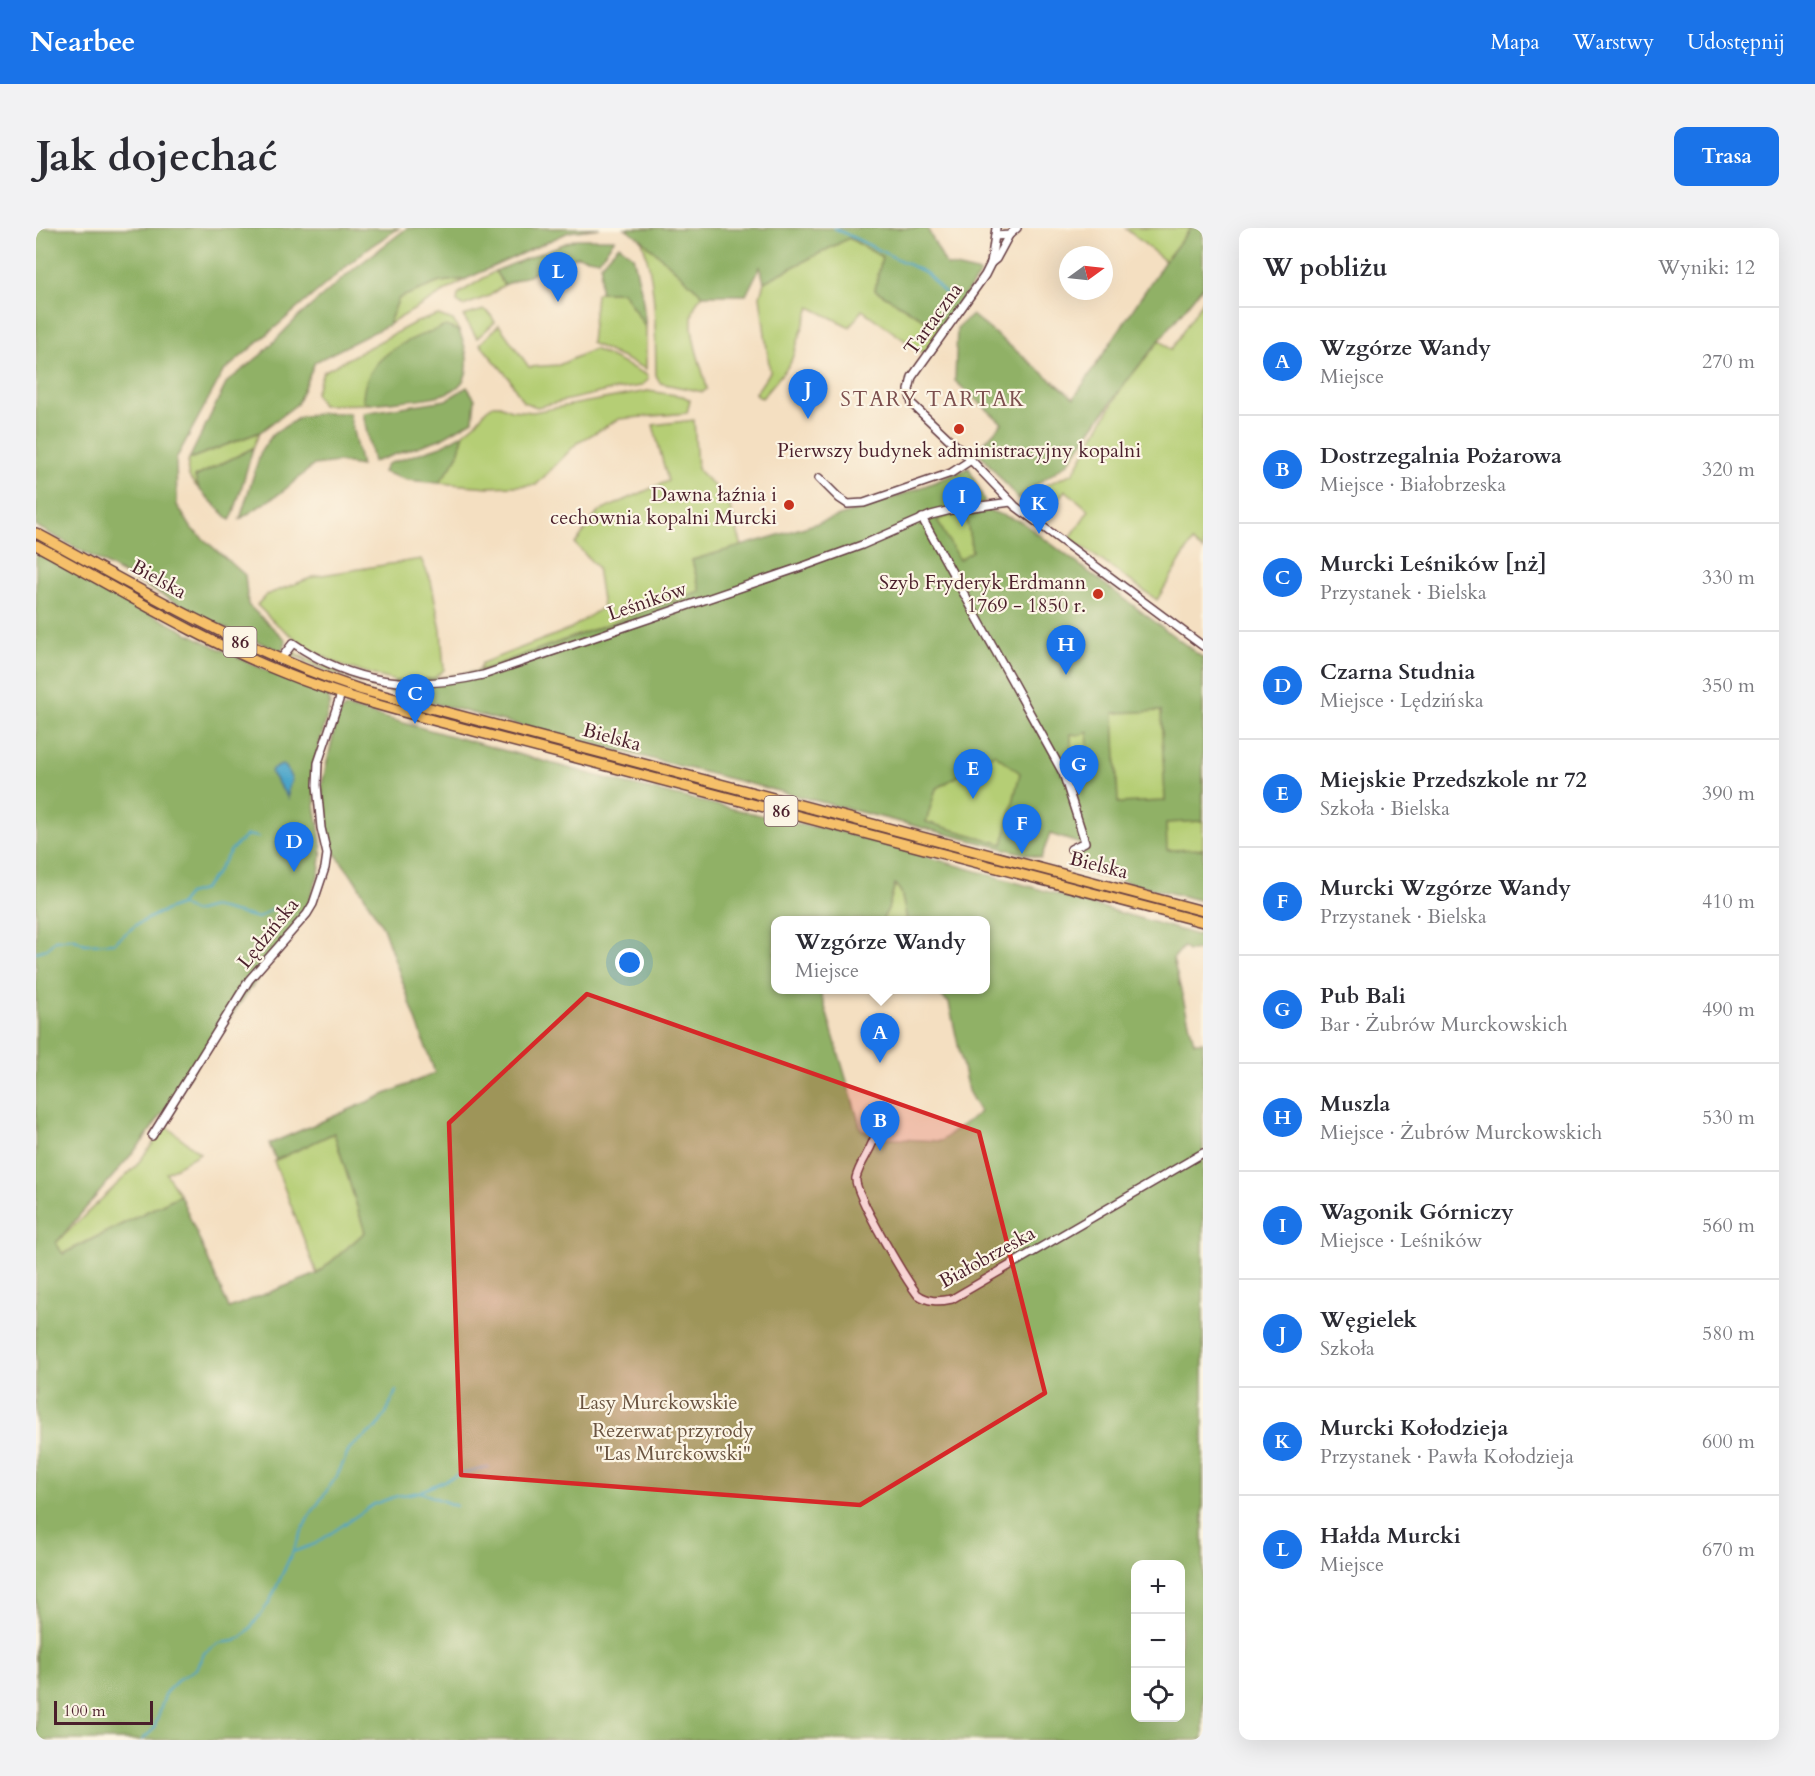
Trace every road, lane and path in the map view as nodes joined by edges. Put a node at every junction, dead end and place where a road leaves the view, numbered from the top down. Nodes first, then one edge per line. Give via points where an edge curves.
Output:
1 (1017, 228) edge
2 (995, 232) edge
3 (1009, 235) junction
4 (991, 263) junction
5 (971, 460) junction
6 (819, 478) dead end
7 (1011, 502) junction
8 (922, 518) junction
9 (36, 533) edge
10 (36, 545) edge
11 (1203, 646) edge
12 (280, 660) junction
13 (341, 694) junction
14 (1071, 849) dead end
15 (1203, 911) edge
16 (1203, 922) edge
17 (878, 1126) dead end
18 (152, 1136) dead end
19 (1203, 1153) edge

1 - 3 street, Tartaczna
2 - 3 street, Tartaczna
2 - 4 street, Tartaczna
3 - 4 street, Tartaczna
4 - 5 street, Tartaczna via 910,383 912,404
5 - 6 street via 951,473 864,503 848,504
5 - 7 street
7 - 8 street, Leśników
7 - 11 street
8 - 12 street, Leśników via 807,565 465,679 431,684 386,682 339,668 293,643
8 - 14 street via 1063,773 1085,842
9 - 12 main road, Bielska / 86
10 - 13 main road, Bielska / 86 via 232,650
12 - 15 main road, Bielska / 86 via 395,699
13 - 16 main road, Bielska / 86
13 - 18 street, Lędzińska via 318,764 316,785 327,854 313,904 249,980
17 - 19 street, Białobrzeska via 876,1139 856,1179 860,1198 917,1294 939,1302 952,1299

